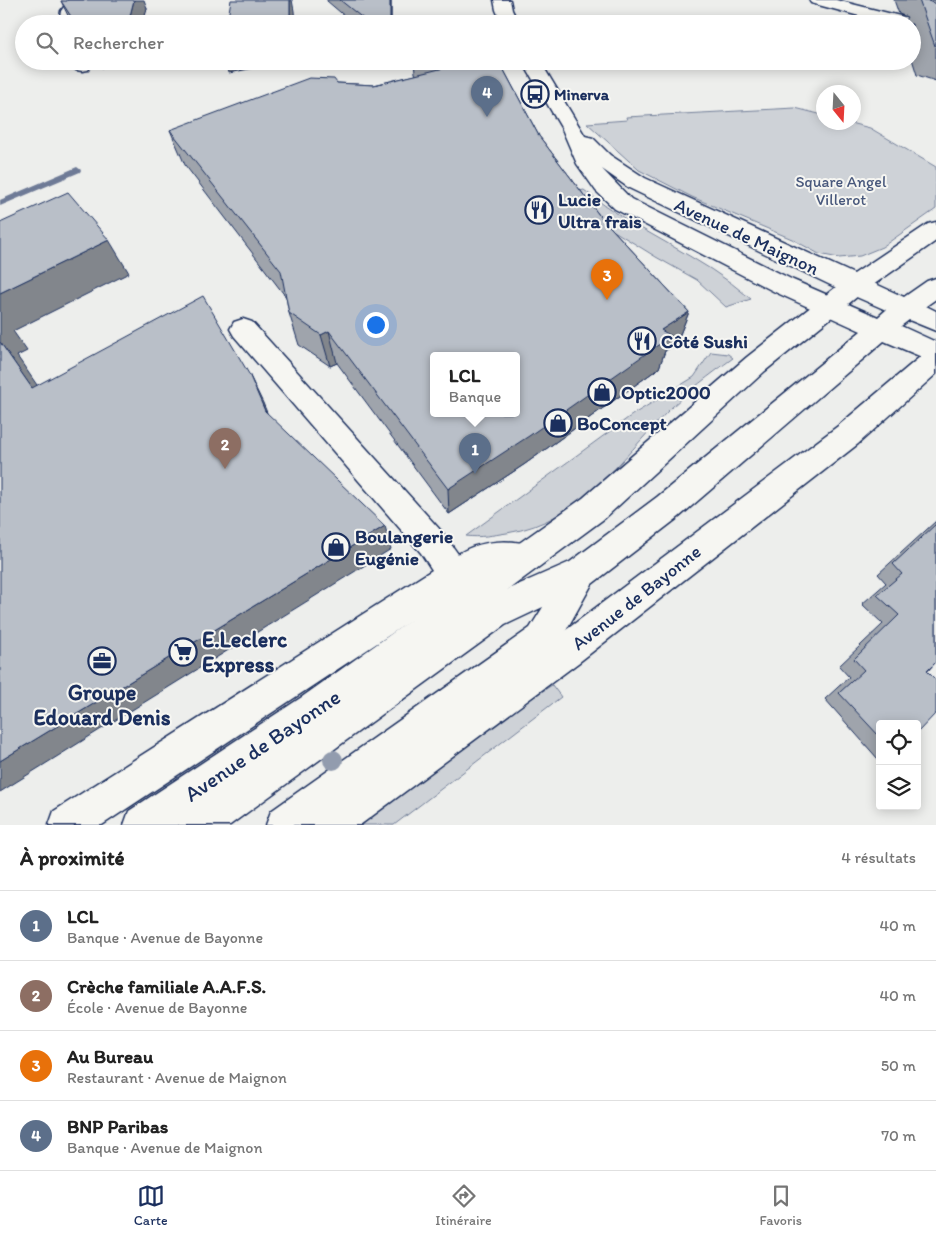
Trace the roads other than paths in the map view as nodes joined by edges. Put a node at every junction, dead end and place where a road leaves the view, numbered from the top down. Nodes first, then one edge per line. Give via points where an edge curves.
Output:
1 (77, 0) edge
2 (502, 0) edge
3 (817, 0) edge
4 (69, 15) edge
5 (506, 15) edge
6 (875, 15) edge
7 (536, 70) edge
8 (572, 129) junction
9 (936, 230) edge
10 (854, 286) junction
11 (936, 288) edge
12 (830, 306) junction
13 (907, 307) junction
14 (936, 321) edge
15 (243, 328) dead end
16 (882, 329) junction
17 (936, 353) edge
18 (936, 358) edge
19 (526, 558) junction
20 (453, 573) junction
21 (581, 573) junction
22 (68, 825) edge
23 (144, 825) edge
24 (197, 825) edge
25 (285, 825) edge
26 (328, 825) edge

1 - 4 street
2 - 5 street
3 - 6 street
7 - 8 street, Avenue de Maignon
8 - 10 street, Avenue de Maignon via 603,160 637,183
8 - 12 street, Avenue de Maignon via 587,164 623,204
9 - 10 street, Avenue de Bayonne
10 - 12 street, Avenue de Bayonne
10 - 13 street, Avenue de Maignon
11 - 13 street
12 - 16 street, Avenue de Maignon
12 - 19 street, Avenue de Bayonne via 756,364 594,508
13 - 14 street, Avenue de Maignon
13 - 16 street
15 - 20 street via 432,543
16 - 17 street, Avenue de Maignon
16 - 21 street via 668,507
18 - 26 street, Avenue de Bayonne via 848,435 582,639
19 - 20 street, Avenue de Bayonne via 479,558
19 - 23 street, Avenue de Bayonne via 314,710
20 - 22 street, Avenue de Bayonne
21 - 24 street via 493,613
21 - 25 street via 542,640

